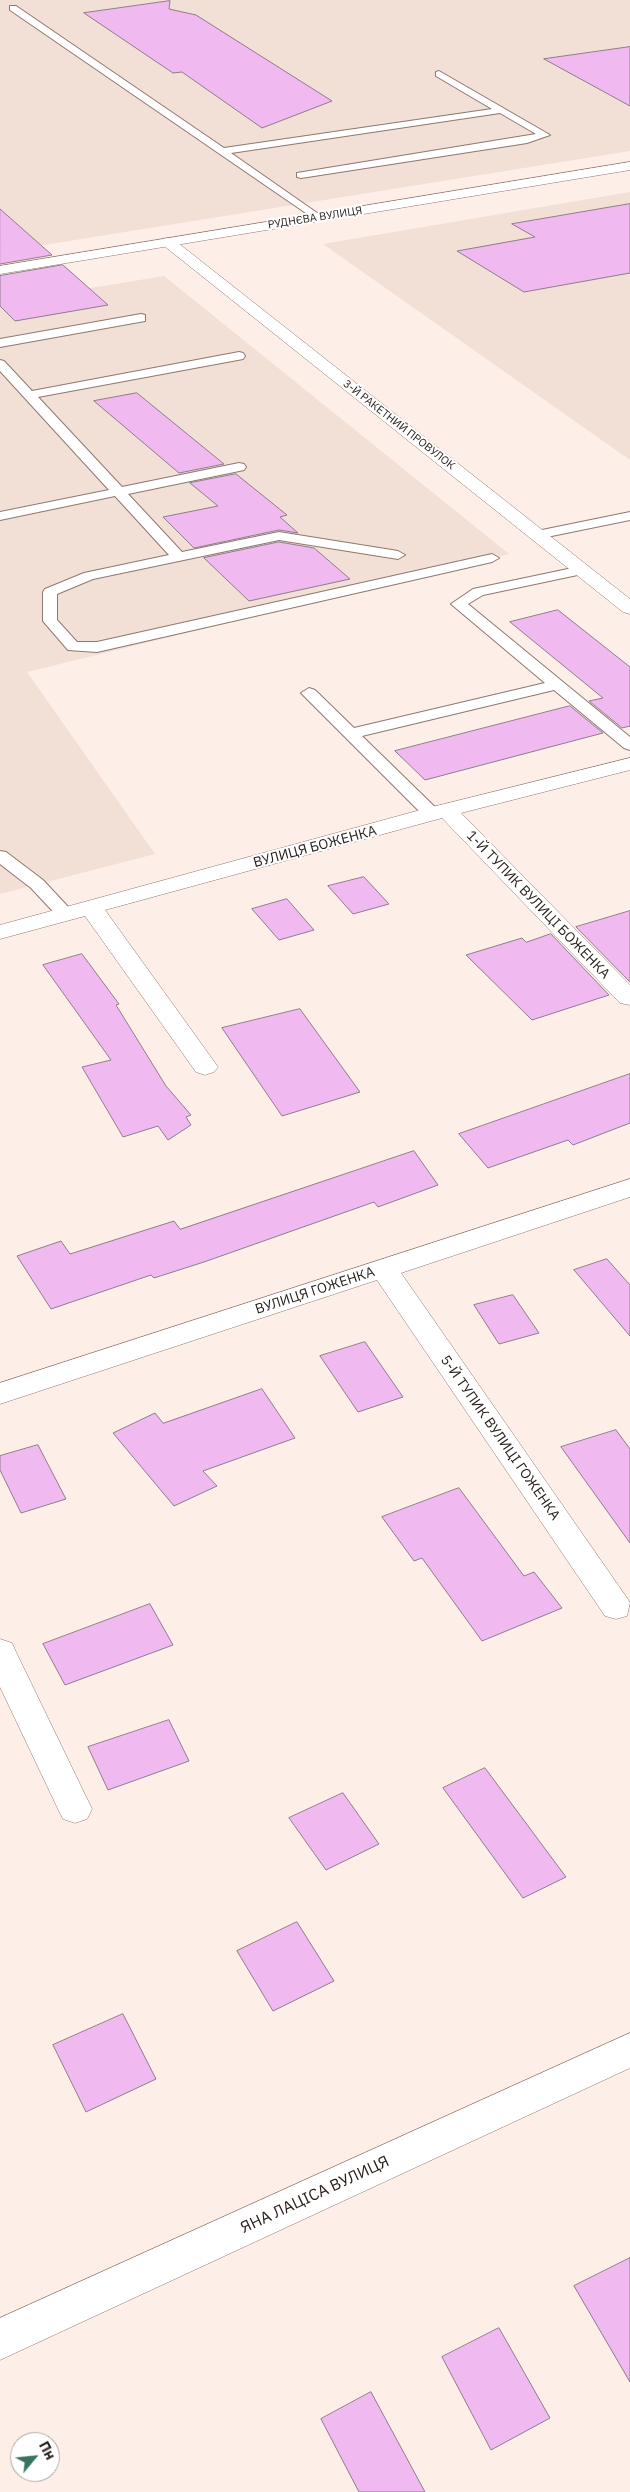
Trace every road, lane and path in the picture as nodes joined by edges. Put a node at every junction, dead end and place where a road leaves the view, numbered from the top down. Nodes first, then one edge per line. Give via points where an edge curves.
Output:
1 (14, 8) dead end
2 (439, 74) dead end
3 (502, 110) junction
4 (223, 152) junction
5 (630, 166) edge
6 (301, 175) dead end
7 (316, 218) junction
8 (168, 242) junction
9 (0, 270) edge
10 (141, 318) dead end
11 (0, 343) edge
12 (239, 356) dead end
13 (0, 364) edge
14 (29, 395) junction
15 (239, 467) dead end
16 (118, 492) junction
17 (0, 516) edge
18 (630, 516) edge
19 (537, 535) junction
20 (398, 555) dead end
21 (179, 557) junction
22 (492, 558) dead end
23 (582, 570) junction
24 (630, 608) edge
25 (556, 685) junction
26 (309, 693) dead end
27 (349, 734) junction
28 (630, 745) edge
29 (630, 764) edge
30 (439, 813) junction
31 (0, 856) edge
32 (92, 909) junction
33 (66, 915) junction
34 (0, 932) edge
35 (629, 998) edge
36 (205, 1067) dead end
37 (630, 1188) edge
38 (384, 1269) junction
39 (0, 1394) edge
40 (616, 1607) dead end
41 (0, 1652) edge
42 (75, 1809) dead end
43 (630, 2050) edge
44 (0, 2339) edge

1 - 4 lane
2 - 3 lane
3 - 4 lane
3 - 6 lane via 545,135
4 - 7 lane
5 - 7 street, РУДНЄВА ВУЛИЦЯ
7 - 8 street, РУДНЄВА ВУЛИЦЯ
8 - 9 street, РУДНЄВА ВУЛИЦЯ
8 - 19 street, 3-Й РАКЕТНИЙ ПРОВУЛОК
10 - 11 lane
12 - 14 lane
13 - 14 lane
14 - 16 lane
15 - 16 lane
16 - 17 lane
16 - 21 lane
18 - 19 lane
19 - 23 street, 3-Й РАКЕТНИЙ ПРОВУЛОК
20 - 21 lane via 279,536
21 - 22 lane via 89,576 50,592 50,621 73,647 97,647
23 - 24 street, 3-Й РАКЕТНИЙ ПРОВУЛОК
23 - 25 lane via 478,592 458,604
25 - 27 lane
25 - 28 lane
26 - 27 lane
27 - 30 lane
29 - 30 street, ВУЛИЦЯ БОЖЕНКА
30 - 32 street, ВУЛИЦЯ БОЖЕНКА
30 - 35 street, 1-Й ТУПИК ВУЛИЦІ БОЖЕНКА
31 - 33 lane via 37,884
32 - 33 street, ВУЛИЦЯ БОЖЕНКА
32 - 36 street
33 - 34 street, ВУЛИЦЯ БОЖЕНКА
37 - 38 street, ВУЛИЦЯ ГОЖЕНКА
38 - 39 street, ВУЛИЦЯ ГОЖЕНКА
38 - 40 street, 5-Й ТУПИК ВУЛИЦІ ГОЖЕНКА
41 - 42 street
43 - 44 street, ЯНА ЛАЦІСА ВУЛИЦЯ

